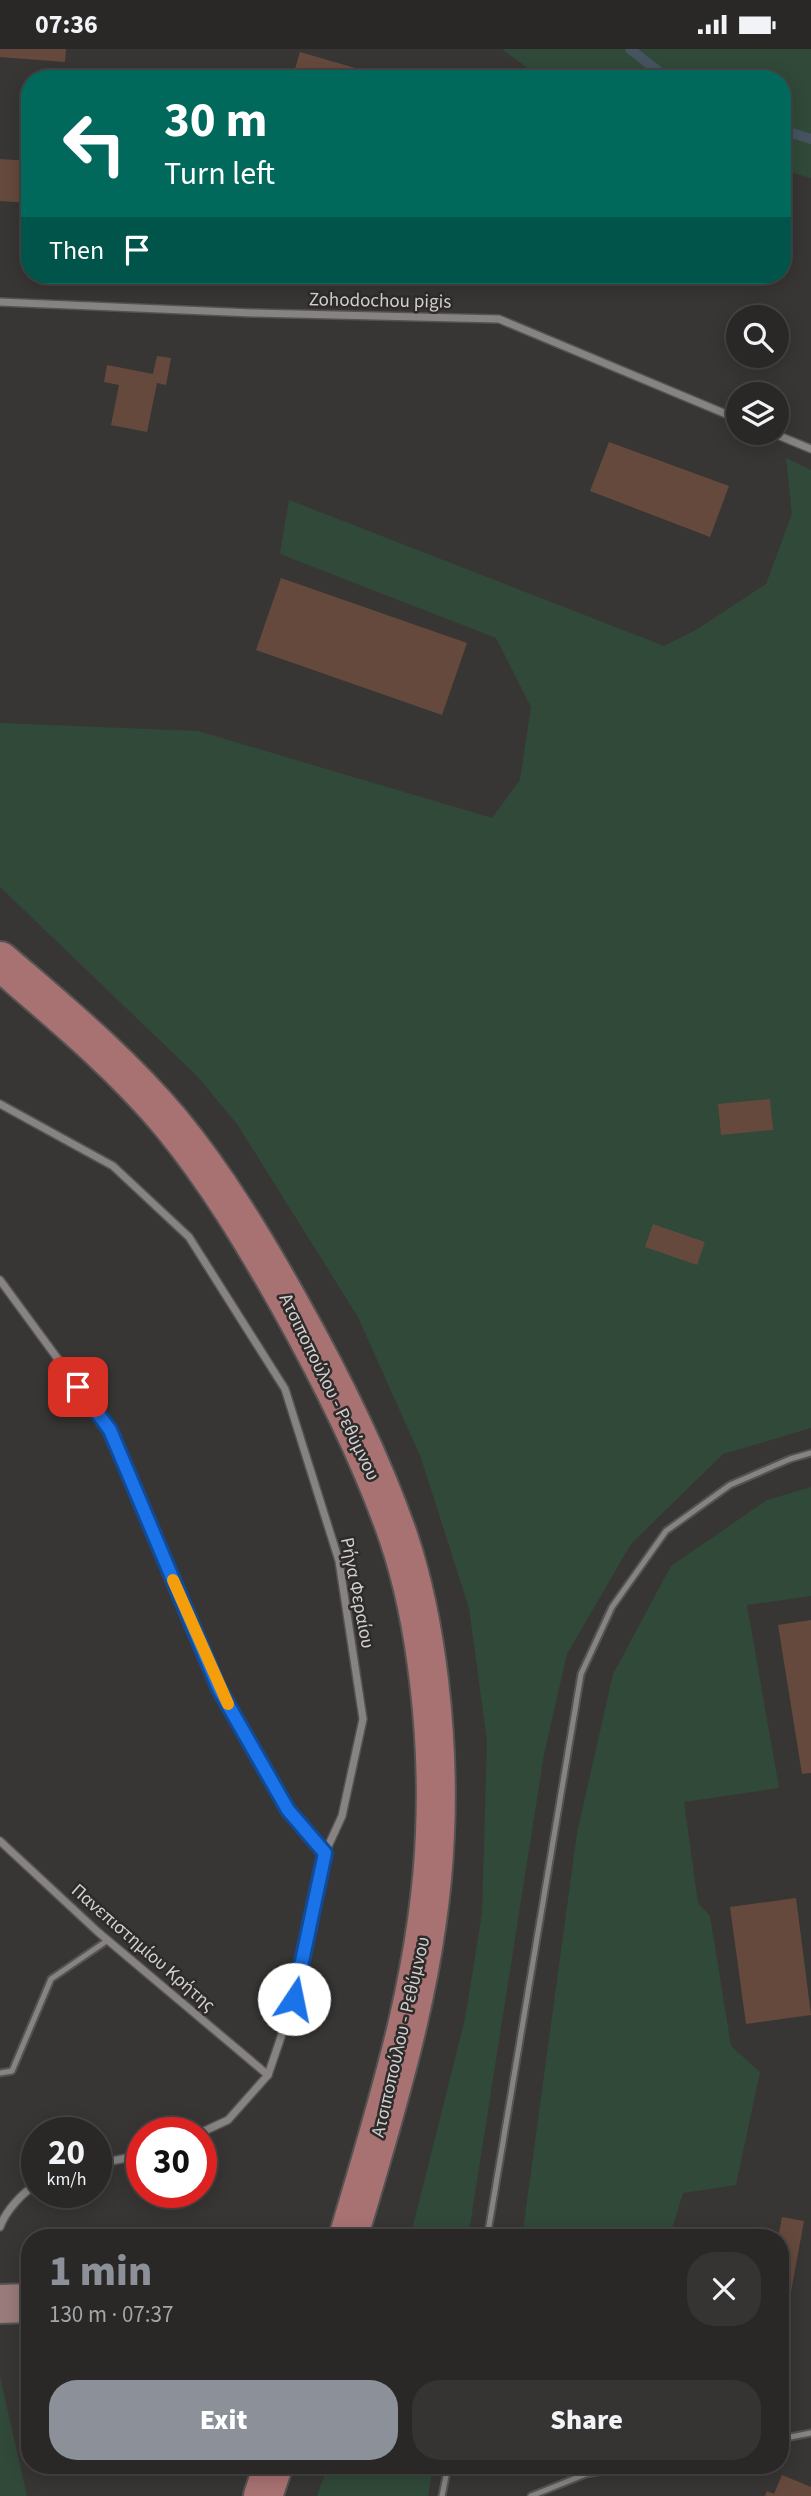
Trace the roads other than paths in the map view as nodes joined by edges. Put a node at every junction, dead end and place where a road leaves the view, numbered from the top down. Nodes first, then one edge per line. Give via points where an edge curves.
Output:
1 (0, 302) edge
2 (726, 414) edge
3 (789, 440) edge
4 (811, 450) edge
5 (0, 961) edge
6 (0, 1104) edge
7 (0, 1280) edge
8 (811, 1453) edge
9 (0, 1842) edge
10 (325, 1853) junction
11 (108, 1940) junction
12 (0, 2073) edge
13 (268, 2075) junction
14 (217, 2124) edge
15 (21, 2198) edge
16 (0, 2227) edge
17 (351, 2229) edge
18 (488, 2229) edge
19 (21, 2303) edge
20 (0, 2304) edge
21 (811, 2433) edge
22 (789, 2437) edge
23 (255, 2474) edge
24 (270, 2474) edge
25 (446, 2474) edge
26 (586, 2474) edge
27 (256, 2496) edge
28 (263, 2496) edge
29 (442, 2496) edge
30 (531, 2496) edge

1 - 2 street, Zohodochou pigis via 499,319
3 - 4 street
5 - 17 main road, Ατσιποπούλου - Ρεθύμνου via 97,1046 171,1123 245,1225 365,1450 399,1540 422,1639 435,1730 435,1834 426,1930 411,2013
6 - 10 street, Ρήγα Φεραίου via 113,1166 189,1237 285,1389 339,1561 363,1719 342,1816
7 - 10 street via 110,1430 219,1689 288,1810
8 - 18 lane via 730,1486 666,1531 612,1607 581,1674
9 - 11 street, Πανεπιστημίου Κρήτης
10 - 13 street, Ρήγα Φεραίου via 294,1999
11 - 12 lane via 51,1979 12,2071
11 - 13 street, Πανεπιστημίου Κρήτης
13 - 14 street, Ρήγα Φεραίου via 228,2119
15 - 16 street
19 - 20 street
21 - 22 lane
23 - 27 street
24 - 28 main road
25 - 29 lane
26 - 30 lane

